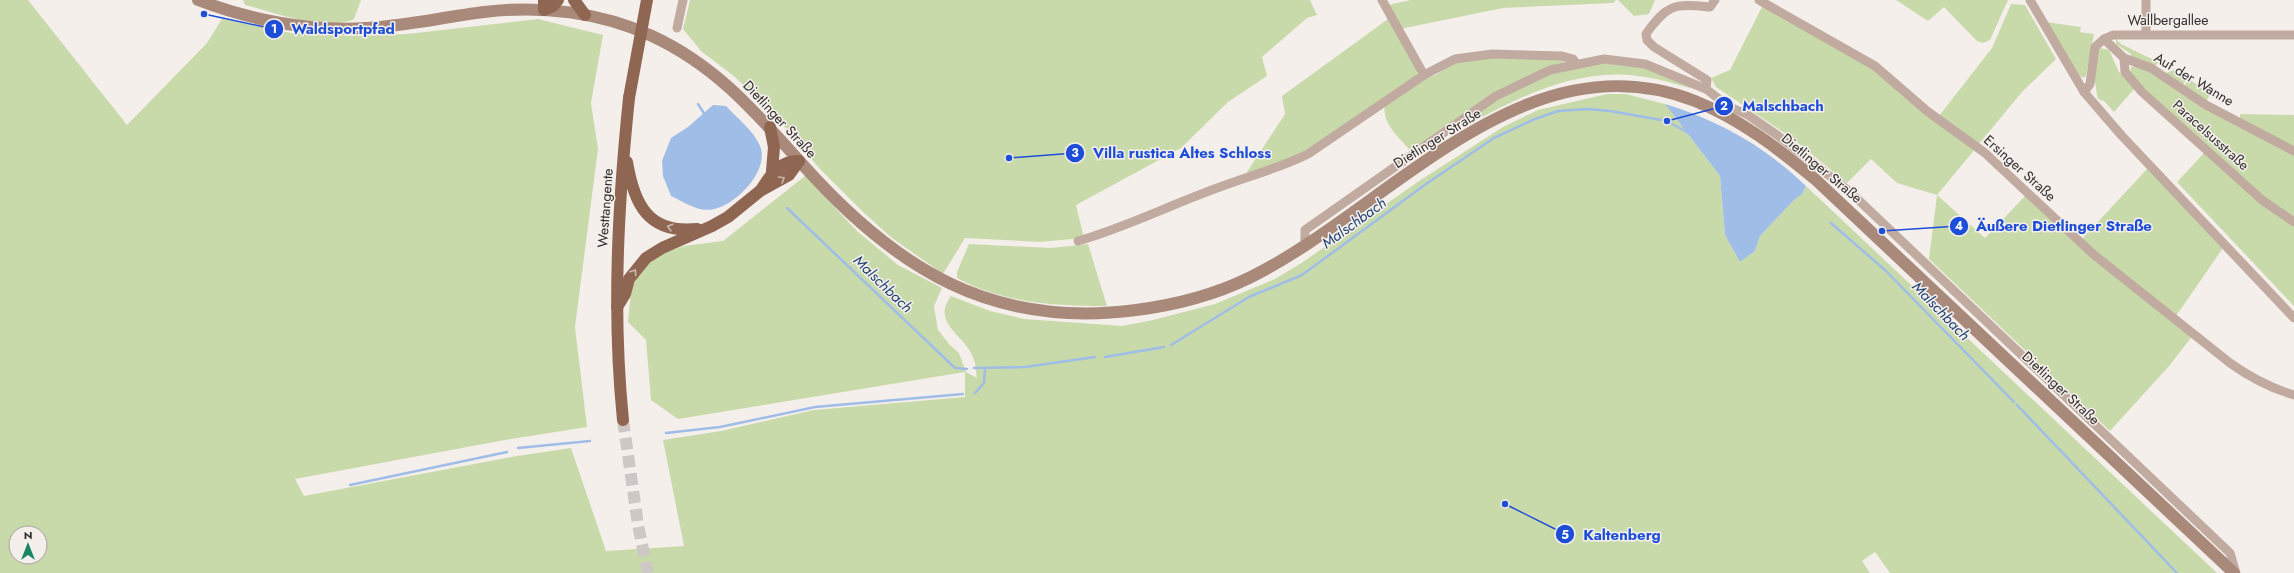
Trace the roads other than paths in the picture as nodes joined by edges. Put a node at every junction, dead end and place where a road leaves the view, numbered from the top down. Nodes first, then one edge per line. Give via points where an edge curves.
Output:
1 (198, 0) edge
2 (558, 0) edge
3 (574, 0) edge
4 (647, 0) edge
5 (683, 0) edge
6 (1382, 0) edge
7 (1715, 0) edge
8 (1758, 0) edge
9 (2030, 0) edge
10 (2146, 0) edge
11 (544, 5) edge
12 (585, 15) junction
13 (677, 28) dead end
14 (2146, 34) junction
15 (2294, 35) edge
16 (2104, 39) junction
17 (2124, 58) junction
18 (1576, 63) junction
19 (1424, 75) junction
20 (1706, 89) junction
21 (2084, 92) junction
22 (770, 127) junction
23 (624, 146) junction
24 (2294, 151) edge
25 (799, 161) junction
26 (772, 171) junction
27 (760, 191) junction
28 (2294, 222) edge
29 (708, 228) junction
30 (1078, 241) dead end
31 (1305, 245) junction
32 (616, 307) junction
33 (2292, 313) edge
34 (2294, 395) edge
35 (623, 420) tunnel mouth
36 (2235, 573) edge

1 - 11 main road, Dietlinger Straße via 269,20 332,29 427,22
2 - 11 highway via 553,6
3 - 12 highway
4 - 23 highway, Westtangente, bridge via 629,98
5 - 13 street
6 - 19 street
7 - 20 street, Dietlinger Straße via 1710,7 1691,4 1672,8 1663,14 1646,34 1647,40 1654,47 1707,80
8 - 34 street, Ersinger Straße via 1875,66 1927,111 1985,154 2093,254 2230,364 2274,389
9 - 21 street
10 - 14 street
11 - 12 main road, Dietlinger Straße
12 - 22 main road, Dietlinger Straße via 653,36 688,56 724,82
14 - 15 street, Wallbergallee
14 - 16 street, Wallbergallee via 2113,35
16 - 17 street, Auf der Wanne
16 - 21 street via 2095,47 2090,84
17 - 24 street, Auf der Wanne via 2151,68 2206,105
17 - 28 street, Paracelsusstraße via 2124,72 2142,92 2262,200
18 - 19 street, Dietlinger Straße via 1573,59 1562,56 1481,55 1455,59
18 - 20 street, Dietlinger Straße via 1604,59 1640,63
18 - 31 street, Dietlinger Straße via 1550,70 1496,96 1305,230
19 - 30 street, Dietlinger Straße via 1308,154 1288,164 1220,186 1111,231
20 - 36 street, Dietlinger Straße via 1728,106 1748,115 1777,135 1848,191 2230,553
21 - 33 street via 2122,136
22 - 25 main road, Dietlinger Straße
22 - 26 highway via 774,147
29 -> 23 highway via 675,229 655,220 644,210 632,189
23 - 32 highway, Westtangente via 617,242
25 - 26 highway via 787,161
27 -> 25 highway via 789,175
25 - 31 main road, Dietlinger Straße via 845,211 878,240 899,254 969,293 1024,308 1076,313 1159,307 1216,292 1249,278
26 - 27 highway
27 - 29 highway via 728,217
32 -> 29 highway via 625,294 629,279 646,258 662,248
31 - 36 main road, Dietlinger Straße via 1468,133 1544,98 1595,88 1621,87 1649,89 1692,100 1747,128 1816,180
32 - 35 highway, Westtangente

